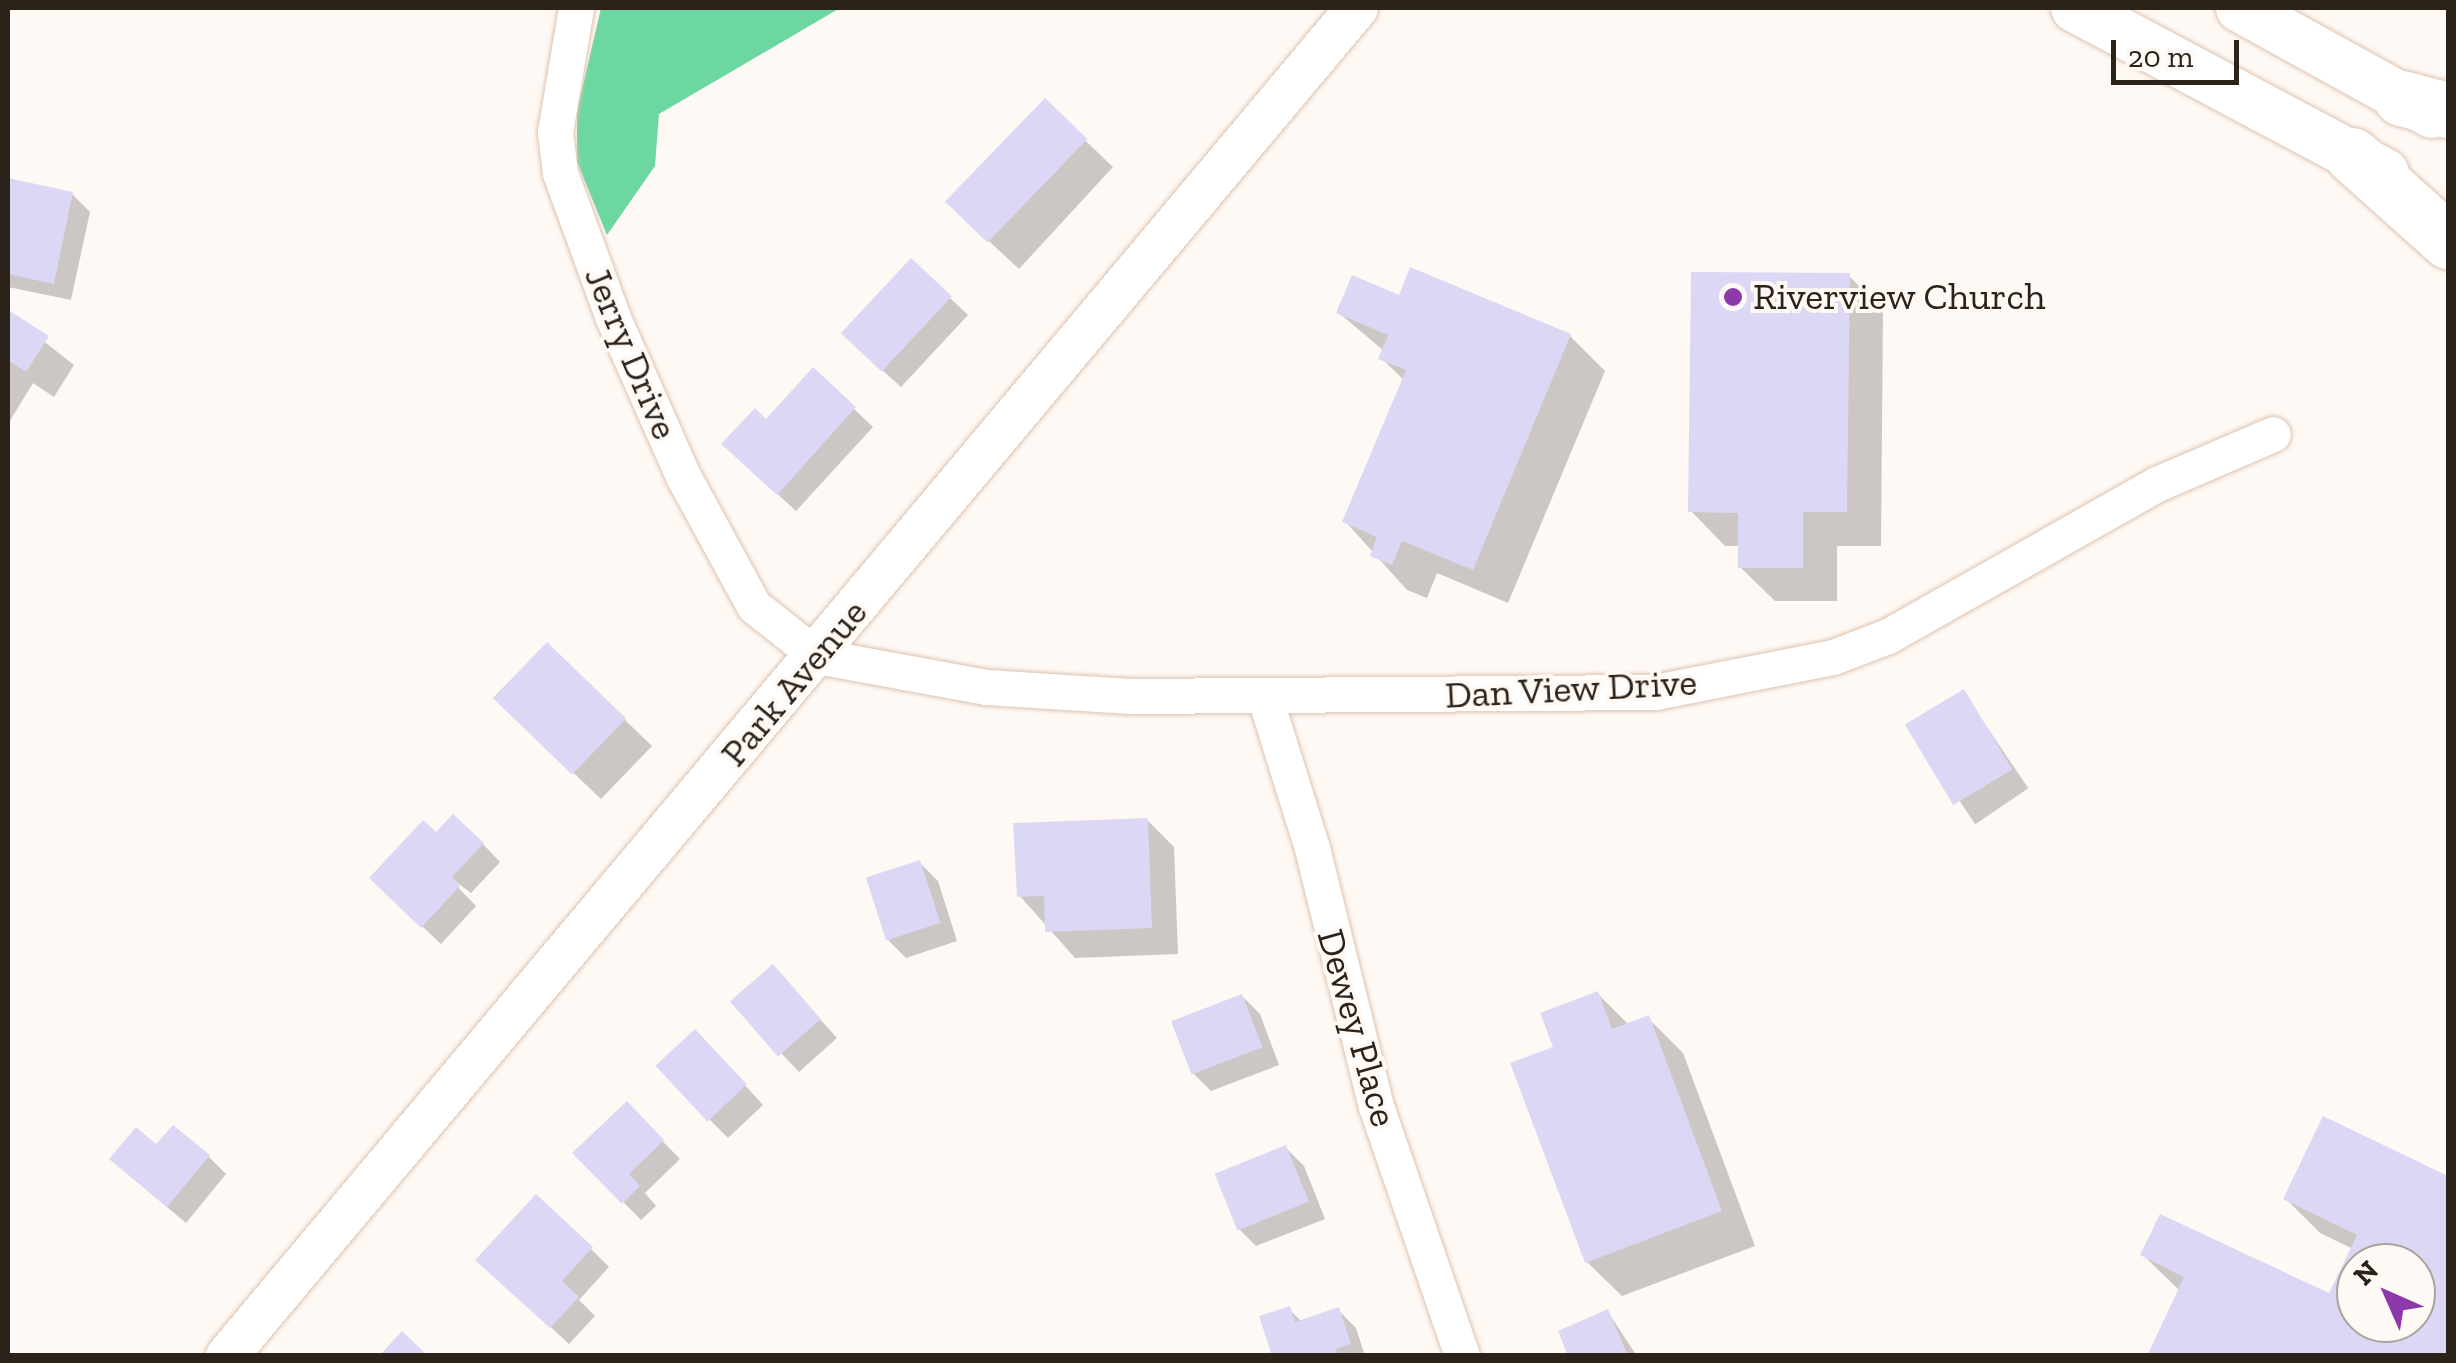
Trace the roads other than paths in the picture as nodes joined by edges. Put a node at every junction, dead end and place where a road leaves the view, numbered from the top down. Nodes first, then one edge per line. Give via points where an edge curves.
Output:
1 (576, 8) edge
2 (1357, 8) edge
3 (2075, 8) edge
4 (2240, 8) edge
5 (2425, 104) edge
6 (2448, 123) edge
7 (2352, 155) junction
8 (2448, 208) edge
9 (2448, 241) edge
10 (2272, 434) dead end
11 (816, 656) junction
12 (1265, 698) junction
13 (227, 1356) edge
14 (1462, 1356) edge

1 - 11 street, Jerry Drive via 555,132 560,173 613,318 684,476 754,606
2 - 11 street, Park Avenue
3 - 7 main road
4 - 5 main road
5 - 6 main road
7 - 8 main road
7 - 9 main road
10 - 12 street, Dan View Drive via 2158,484 1888,636 1833,657 1655,692
11 - 12 street, Dan View Drive via 986,687
11 - 13 street, Park Avenue
12 - 14 street, Dewey Place via 1312,848 1376,1106

